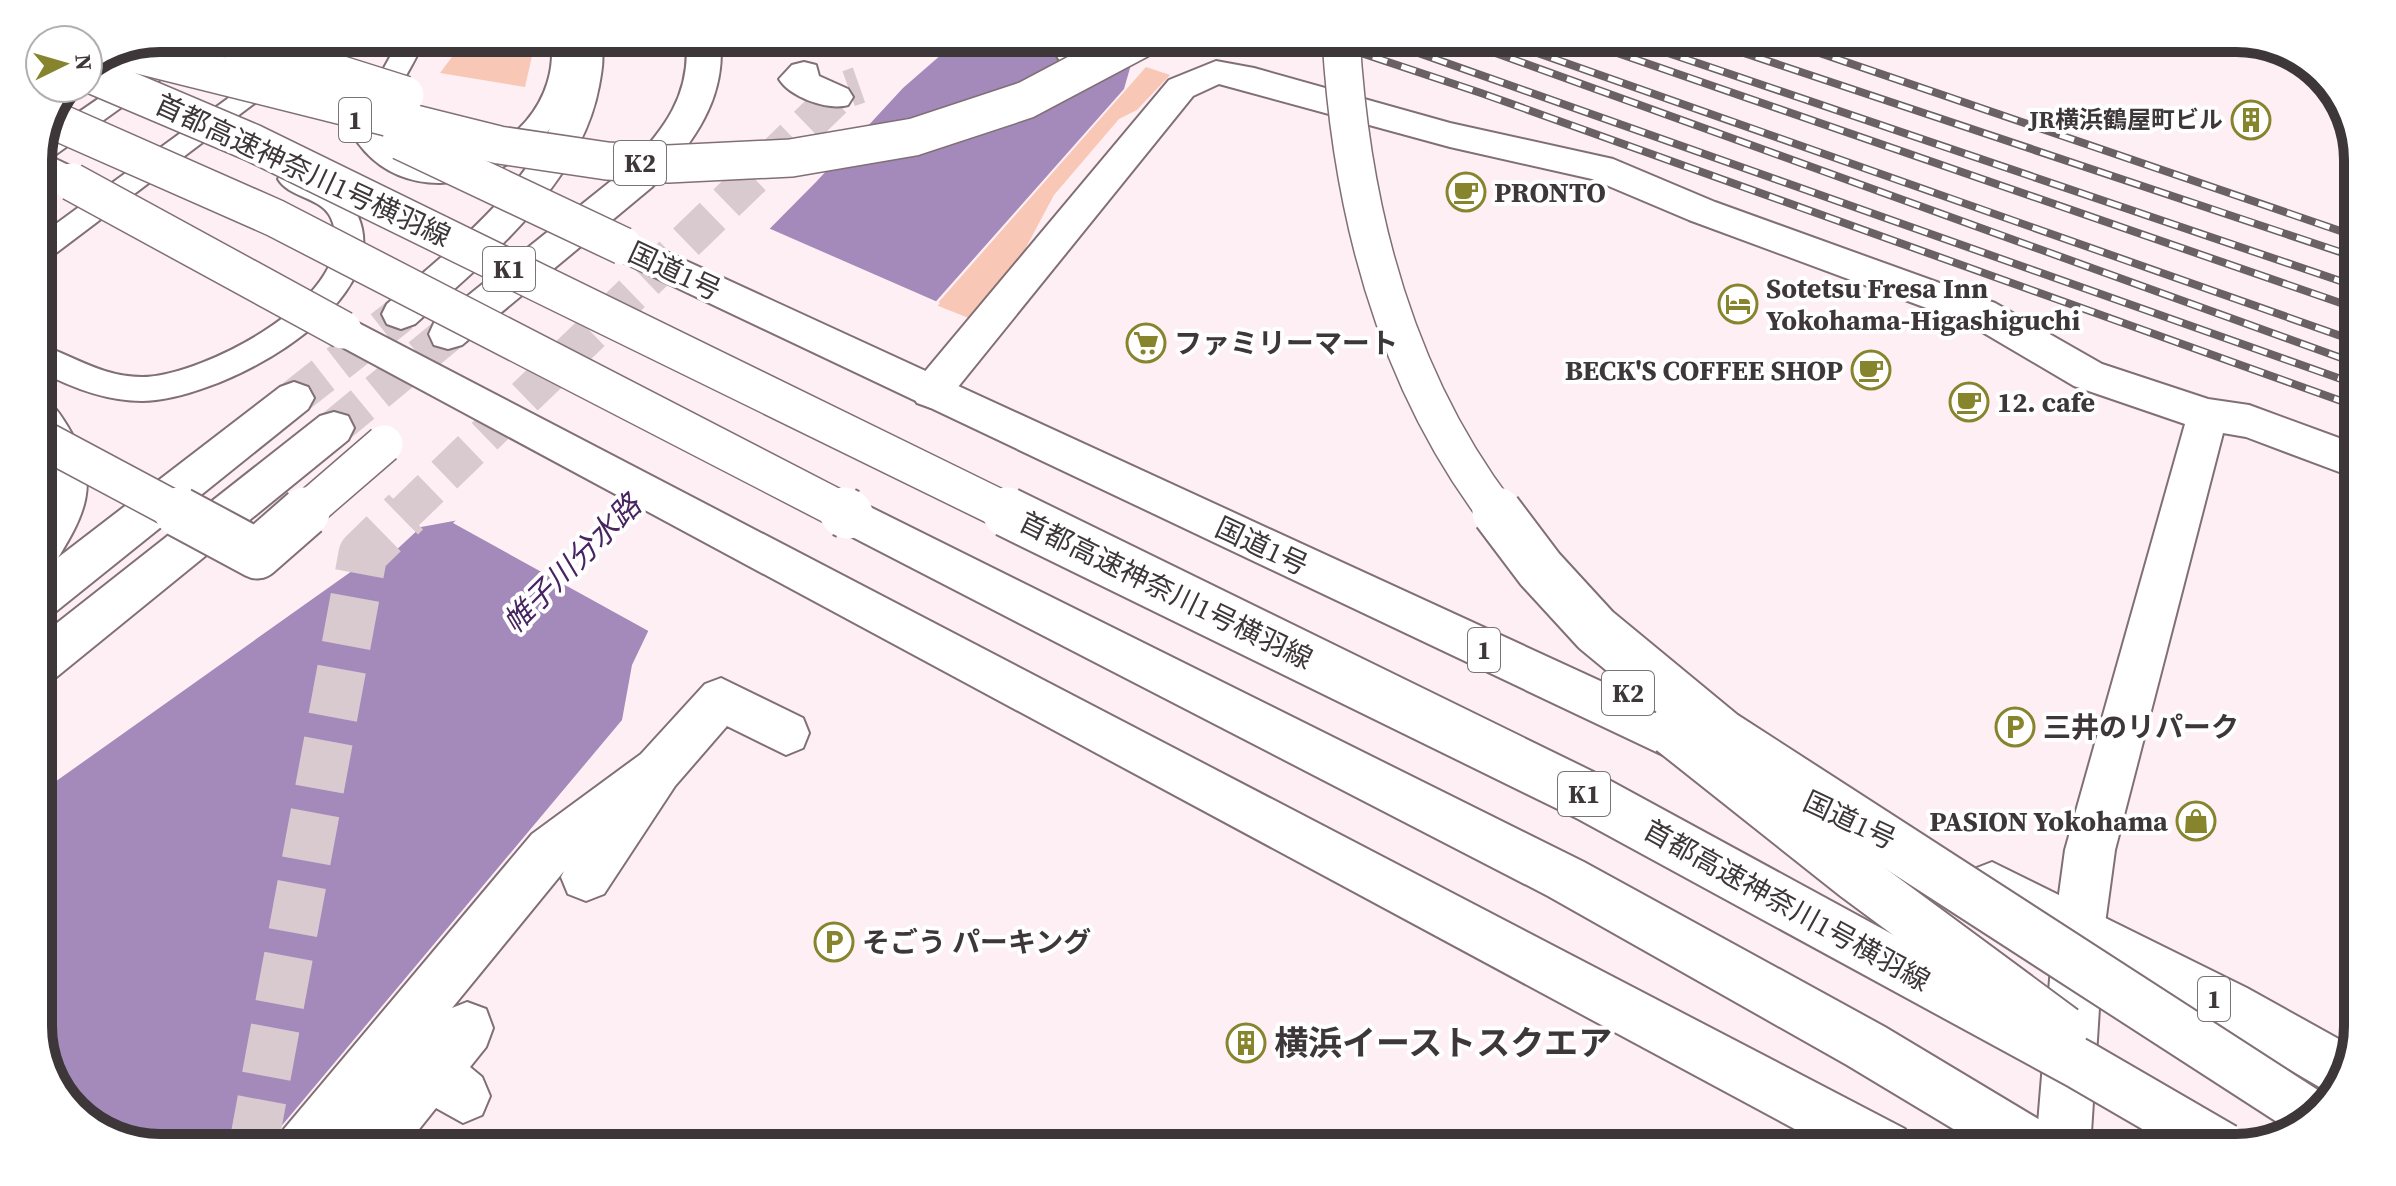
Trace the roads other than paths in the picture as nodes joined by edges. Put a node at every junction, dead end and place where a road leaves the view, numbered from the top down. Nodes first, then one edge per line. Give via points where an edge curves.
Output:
1 (185, 52) edge
2 (201, 52) edge
3 (271, 52) edge
4 (297, 52) edge
5 (309, 52) edge
6 (406, 52) edge
7 (567, 52) edge
8 (586, 52) edge
9 (704, 52) edge
10 (1068, 52) edge
11 (1119, 52) edge
12 (1317, 52) edge
13 (1342, 52) edge
14 (137, 55) edge
15 (804, 73) dead end
16 (104, 80) edge
17 (841, 88) dead end
18 (59, 123) edge
19 (54, 142) edge
20 (235, 151) dead end
21 (55, 178) edge
22 (541, 207) junction
23 (52, 242) edge
24 (401, 314) tunnel mouth
25 (448, 334) tunnel mouth
26 (52, 364) edge
27 (931, 392) junction
28 (294, 398) tunnel mouth
29 (2208, 415) junction
30 (52, 425) edge
31 (334, 428) tunnel mouth
32 (384, 444) dead end
33 (52, 454) edge
34 (2344, 457) edge
35 (52, 538) edge
36 (52, 588) edge
37 (52, 654) edge
38 (786, 733) dead end
39 (658, 770) junction
40 (586, 877) dead end
41 (2079, 931) junction
42 (467, 1028) dead end
43 (2336, 1067) edge
44 (2304, 1110) edge
45 (315, 1134) edge
46 (386, 1134) edge
47 (1859, 1134) edge
48 (2013, 1134) edge
49 (2064, 1134) edge
50 (2199, 1134) edge
51 (2204, 1134) edge

1 - 19 lane
2 - 22 main road, 国道1号 / 1, bridge
3 - 10 main road, K2, bridge via 495,119 642,138 719,139 870,121 1013,79
4 - 22 main road, bridge via 418,118
5 - 23 lane
6 - 7 lane via 373,107 366,134 381,154 408,171 446,174 494,161 532,135 557,94
8 - 24 main road via 584,93 562,141 495,225
9 - 25 main road via 705,75 693,110 666,151
11 - 14 main road, K2, bridge via 1024,101 955,124 793,158 712,164 635,163 494,143
12 - 51 main road, K2, bridge via 1325,167 1347,263 1368,322 1430,455 1521,585 1599,667 1713,765
13 - 44 main road, K2, bridge via 1350,166 1372,261 1392,318 1454,446 1543,572 1596,630 1722,734
15 - 17 main road via 796,79
16 - 50 main road, 首都高速神奈川1号横羽線 / K1, bridge via 253,143 1589,797
18 - 48 main road, 首都高速神奈川1号横羽線 / K1, bridge via 275,218 1566,879
20 - 26 lane via 324,195 345,216 352,243 336,288 252,355 206,376 158,388 120,388 74,376
21 - 47 main road, bridge
22 - 27 main road, 国道1号 / 1, bridge
27 - 29 main road via 1181,88 1216,72 1450,135 1600,168 1981,313 2088,375
27 - 41 main road, 国道1号 / 1
28 - 36 main road
29 - 34 main road via 2249,421
29 - 41 main road via 2090,850
30 - 35 lane via 73,481
31 - 37 main road
32 - 33 main road, bridge via 257,554
38 - 39 main road via 721,699
39 - 40 main road
39 - 45 main road via 549,851
41 - 43 main road, 国道1号 / 1
41 - 49 main road
42 - 46 main road via 448,1083

